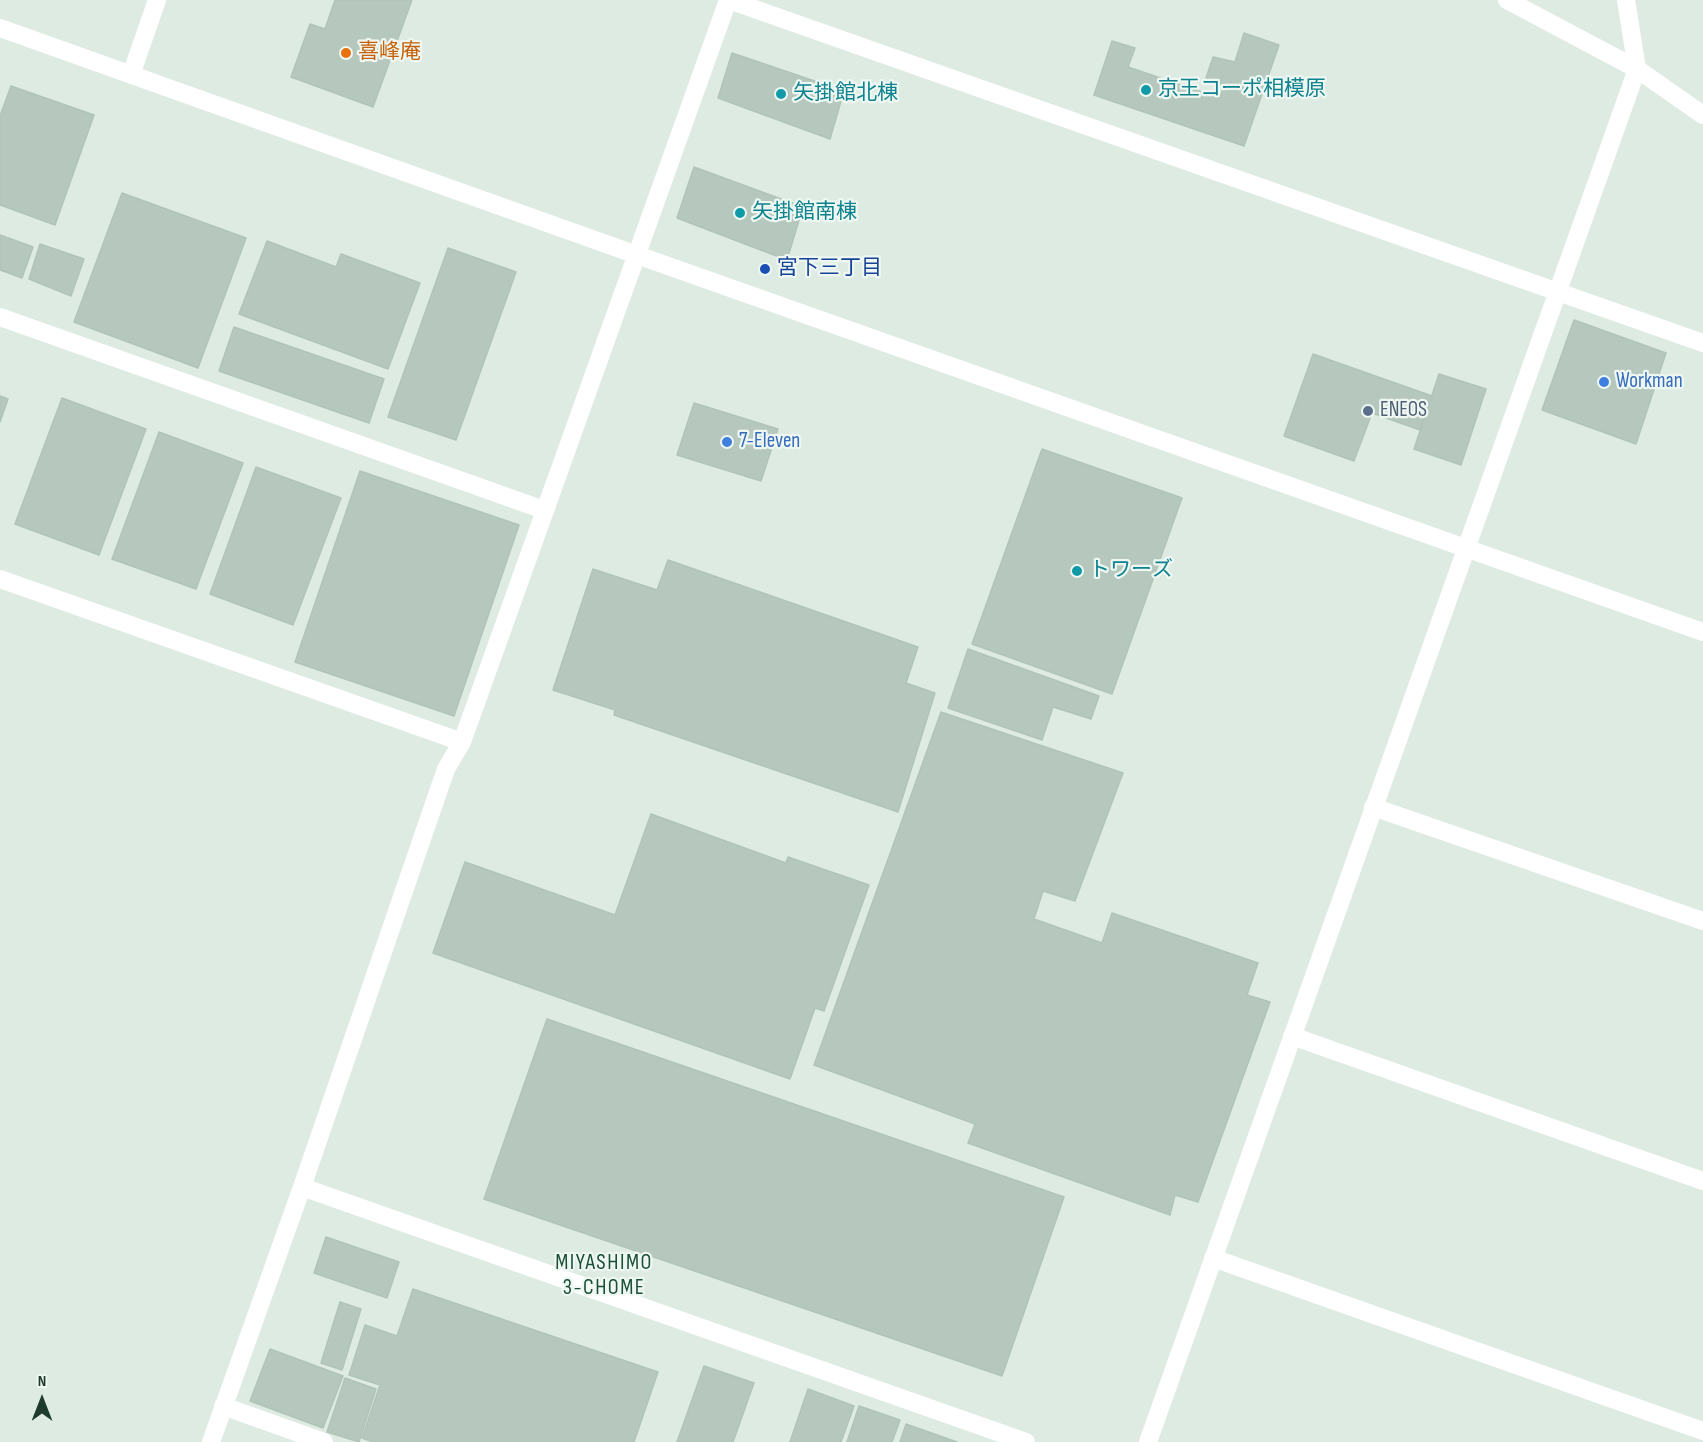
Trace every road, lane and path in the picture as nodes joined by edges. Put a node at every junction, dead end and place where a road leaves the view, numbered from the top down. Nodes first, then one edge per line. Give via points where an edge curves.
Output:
1 (157, 0) edge
2 (728, 0) edge
3 (1508, 0) edge
4 (1626, 0) edge
5 (0, 28) edge
6 (1637, 69) junction
7 (131, 75) junction
8 (1703, 115) edge
9 (637, 255) junction
10 (1558, 292) junction
11 (0, 317) edge
12 (1703, 343) edge
13 (544, 510) junction
14 (1466, 548) junction
15 (0, 579) edge
16 (1703, 632) edge
17 (462, 742) junction
18 (1373, 807) junction
19 (1703, 921) edge
20 (1292, 1036) junction
21 (1703, 1181) edge
22 (302, 1187) junction
23 (1213, 1258) junction
24 (223, 1406) junction
25 (1703, 1431) edge
26 (211, 1442) edge
27 (324, 1442) edge
28 (1026, 1442) edge
29 (1148, 1442) edge

1 - 7 street
2 - 9 street
2 - 10 street
3 - 6 street
4 - 6 street
5 - 7 street
6 - 8 street
6 - 10 street
7 - 9 street
9 - 13 street
9 - 14 street
10 - 12 street
10 - 14 street
11 - 13 street
13 - 17 street
14 - 16 street
14 - 18 street
15 - 17 street
17 - 22 street via 446,769
18 - 19 street
18 - 20 street
20 - 21 street
20 - 23 street
22 - 24 street
22 - 28 street
23 - 25 street
23 - 29 street
24 - 26 street
24 - 27 street

